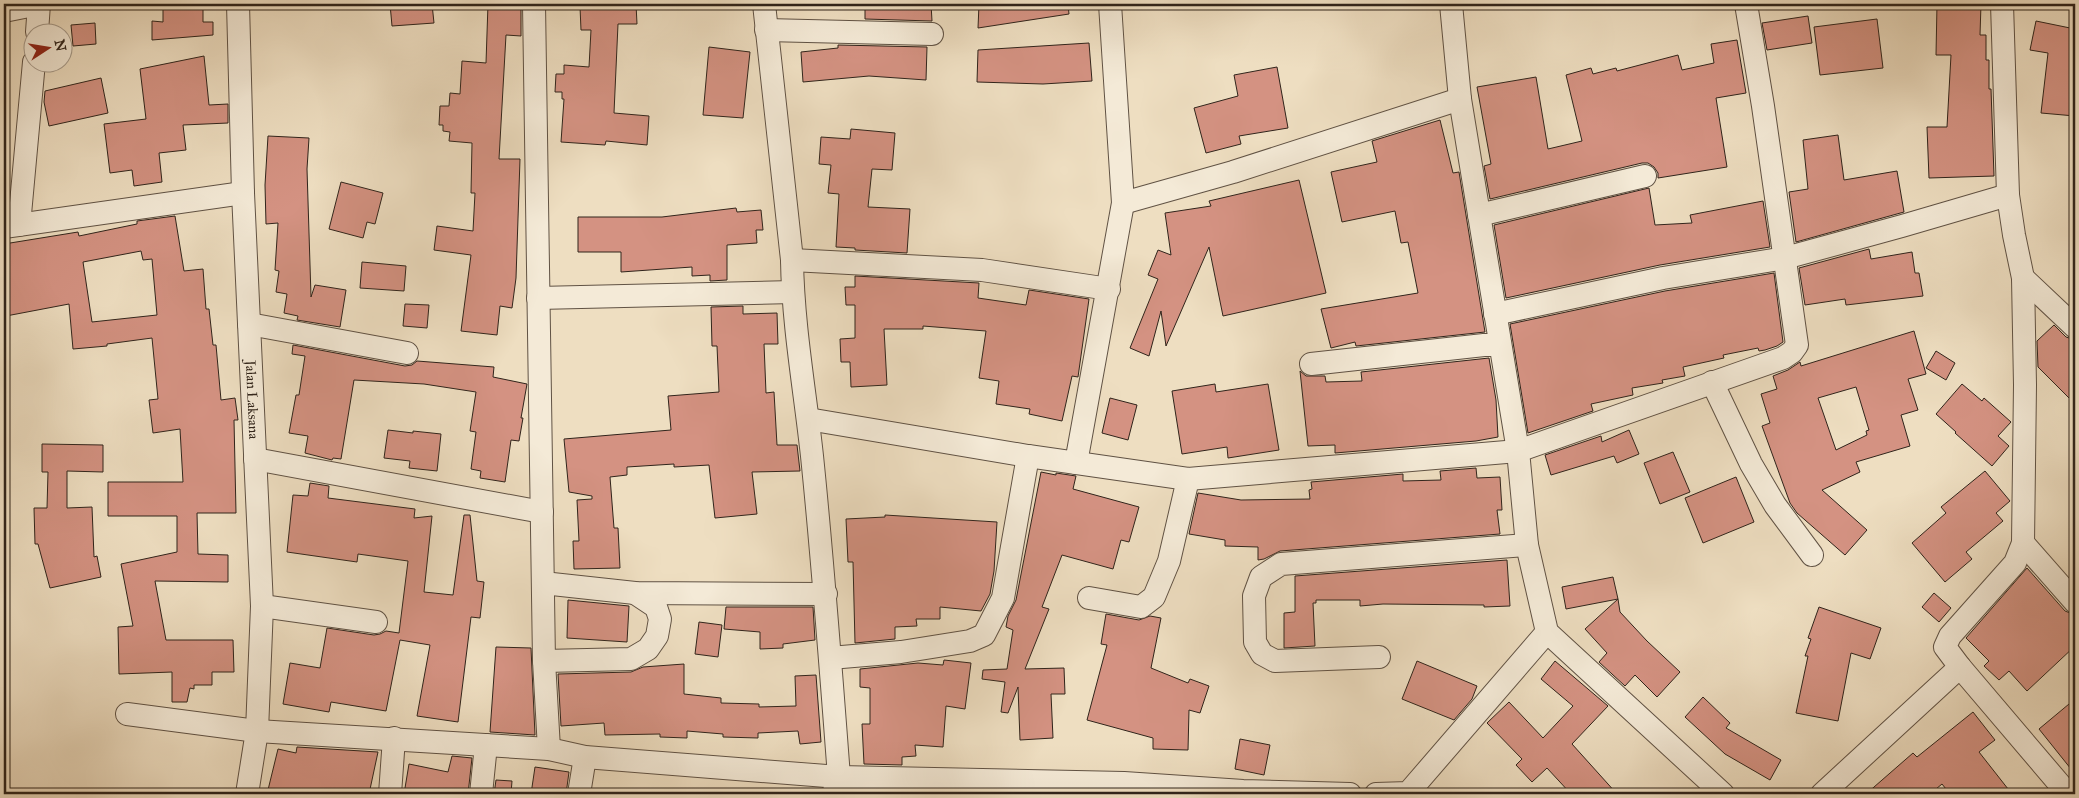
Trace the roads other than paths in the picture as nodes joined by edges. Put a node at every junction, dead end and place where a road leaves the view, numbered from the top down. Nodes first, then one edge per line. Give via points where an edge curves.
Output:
1 (39, 4) edge
2 (238, 4) edge
3 (534, 4) edge
4 (764, 4) edge
5 (1110, 4) edge
6 (1451, 4) edge
7 (1746, 4) edge
8 (2002, 4) edge
9 (4, 11) edge
10 (38, 22) edge
11 (766, 30) junction
12 (932, 34) dead end
13 (33, 72) edge
14 (1460, 99) junction
15 (1645, 176) dead end
16 (243, 193) junction
17 (2008, 195) junction
18 (1123, 204) junction
19 (1479, 215) junction
20 (12, 226) edge
21 (1785, 258) junction
22 (792, 260) junction
23 (2023, 278) junction
24 (1108, 289) junction
25 (792, 292) junction
26 (538, 298) junction
27 (1495, 314) junction
28 (249, 324) junction
29 (2074, 324) edge
30 (1500, 345) junction
31 (407, 353) dead end
32 (1312, 364) dead end
33 (1712, 382) junction
34 (808, 419) junction
35 (1518, 451) junction
36 (1028, 456) junction
37 (255, 459) junction
38 (1076, 463) junction
39 (1188, 479) junction
40 (542, 512) junction
41 (2024, 543) junction
42 (1527, 545) junction
43 (1812, 555) dead end
44 (543, 583) junction
45 (636, 593) junction
46 (826, 594) junction
47 (1089, 598) dead end
48 (2075, 602) edge
49 (262, 606) junction
50 (376, 622) dead end
51 (1546, 632) junction
52 (1379, 657) dead end
53 (830, 658) junction
54 (544, 661) junction
55 (1960, 667) junction
56 (127, 714) dead end
57 (257, 731) junction
58 (394, 738) junction
59 (486, 744) junction
60 (549, 749) junction
61 (585, 757) junction
62 (836, 786) edge
63 (1126, 789) edge
64 (1244, 793) edge
65 (247, 794) edge
66 (390, 794) edge
67 (481, 794) edge
68 (579, 794) edge
69 (1350, 794) edge
70 (1376, 794) edge
71 (1409, 794) edge
72 (1723, 794) edge
73 (1822, 794) edge
74 (2066, 794) edge

1 - 9 street
1 - 10 street
2 - 16 street, Jalan Laksana
3 - 26 street
4 - 11 street
5 - 18 street
6 - 14 street
7 - 21 street
8 - 17 street
11 - 12 street
11 - 22 street
13 - 20 street
14 - 18 street
14 - 19 street
15 - 19 street
16 - 20 street
16 - 28 street, Jalan Laksana
17 - 21 street
17 - 23 street
18 - 24 street
19 - 27 street
21 - 27 street via 1664,278
21 - 33 street via 1797,345 1783,358
22 - 24 street via 982,270
22 - 25 street
23 - 29 street
23 - 41 street
24 - 38 street
25 - 26 street
25 - 34 street
26 - 40 street
27 - 30 street
28 - 31 street
28 - 37 street, Jalan Laksana
30 - 32 street
30 - 35 street
33 - 35 street
33 - 43 street via 1751,464 1775,505
34 - 36 street
34 - 46 street
35 - 39 street
35 - 42 street
36 - 38 street
36 - 53 street via 1003,598 984,635 901,652
37 - 40 street
37 - 49 street, Jalan Laksana
38 - 39 street
39 - 47 street via 1169,561 1154,597 1141,607
40 - 44 street
41 - 48 street
41 - 55 street via 2015,563 1950,636 1945,647
42 - 51 street
42 - 52 street via 1281,564 1261,577 1254,596 1255,642 1262,654 1275,661
44 - 45 street
44 - 54 street
45 - 46 street
45 - 54 street via 656,607 660,620 657,636 648,649 631,659
46 - 53 street
49 - 50 street
49 - 57 street, Jalan Laksana
51 - 71 street
51 - 72 street
53 - 62 street
54 - 60 street
55 - 73 street
55 - 74 street
56 - 57 street
57 - 58 street
57 - 65 street, Jalan Laksana
58 - 59 street
58 - 66 street
59 - 60 street
59 - 67 street
60 - 61 street
61 - 62 street
61 - 68 street
62 - 63 street
63 - 64 street
64 - 69 street
70 - 71 street

